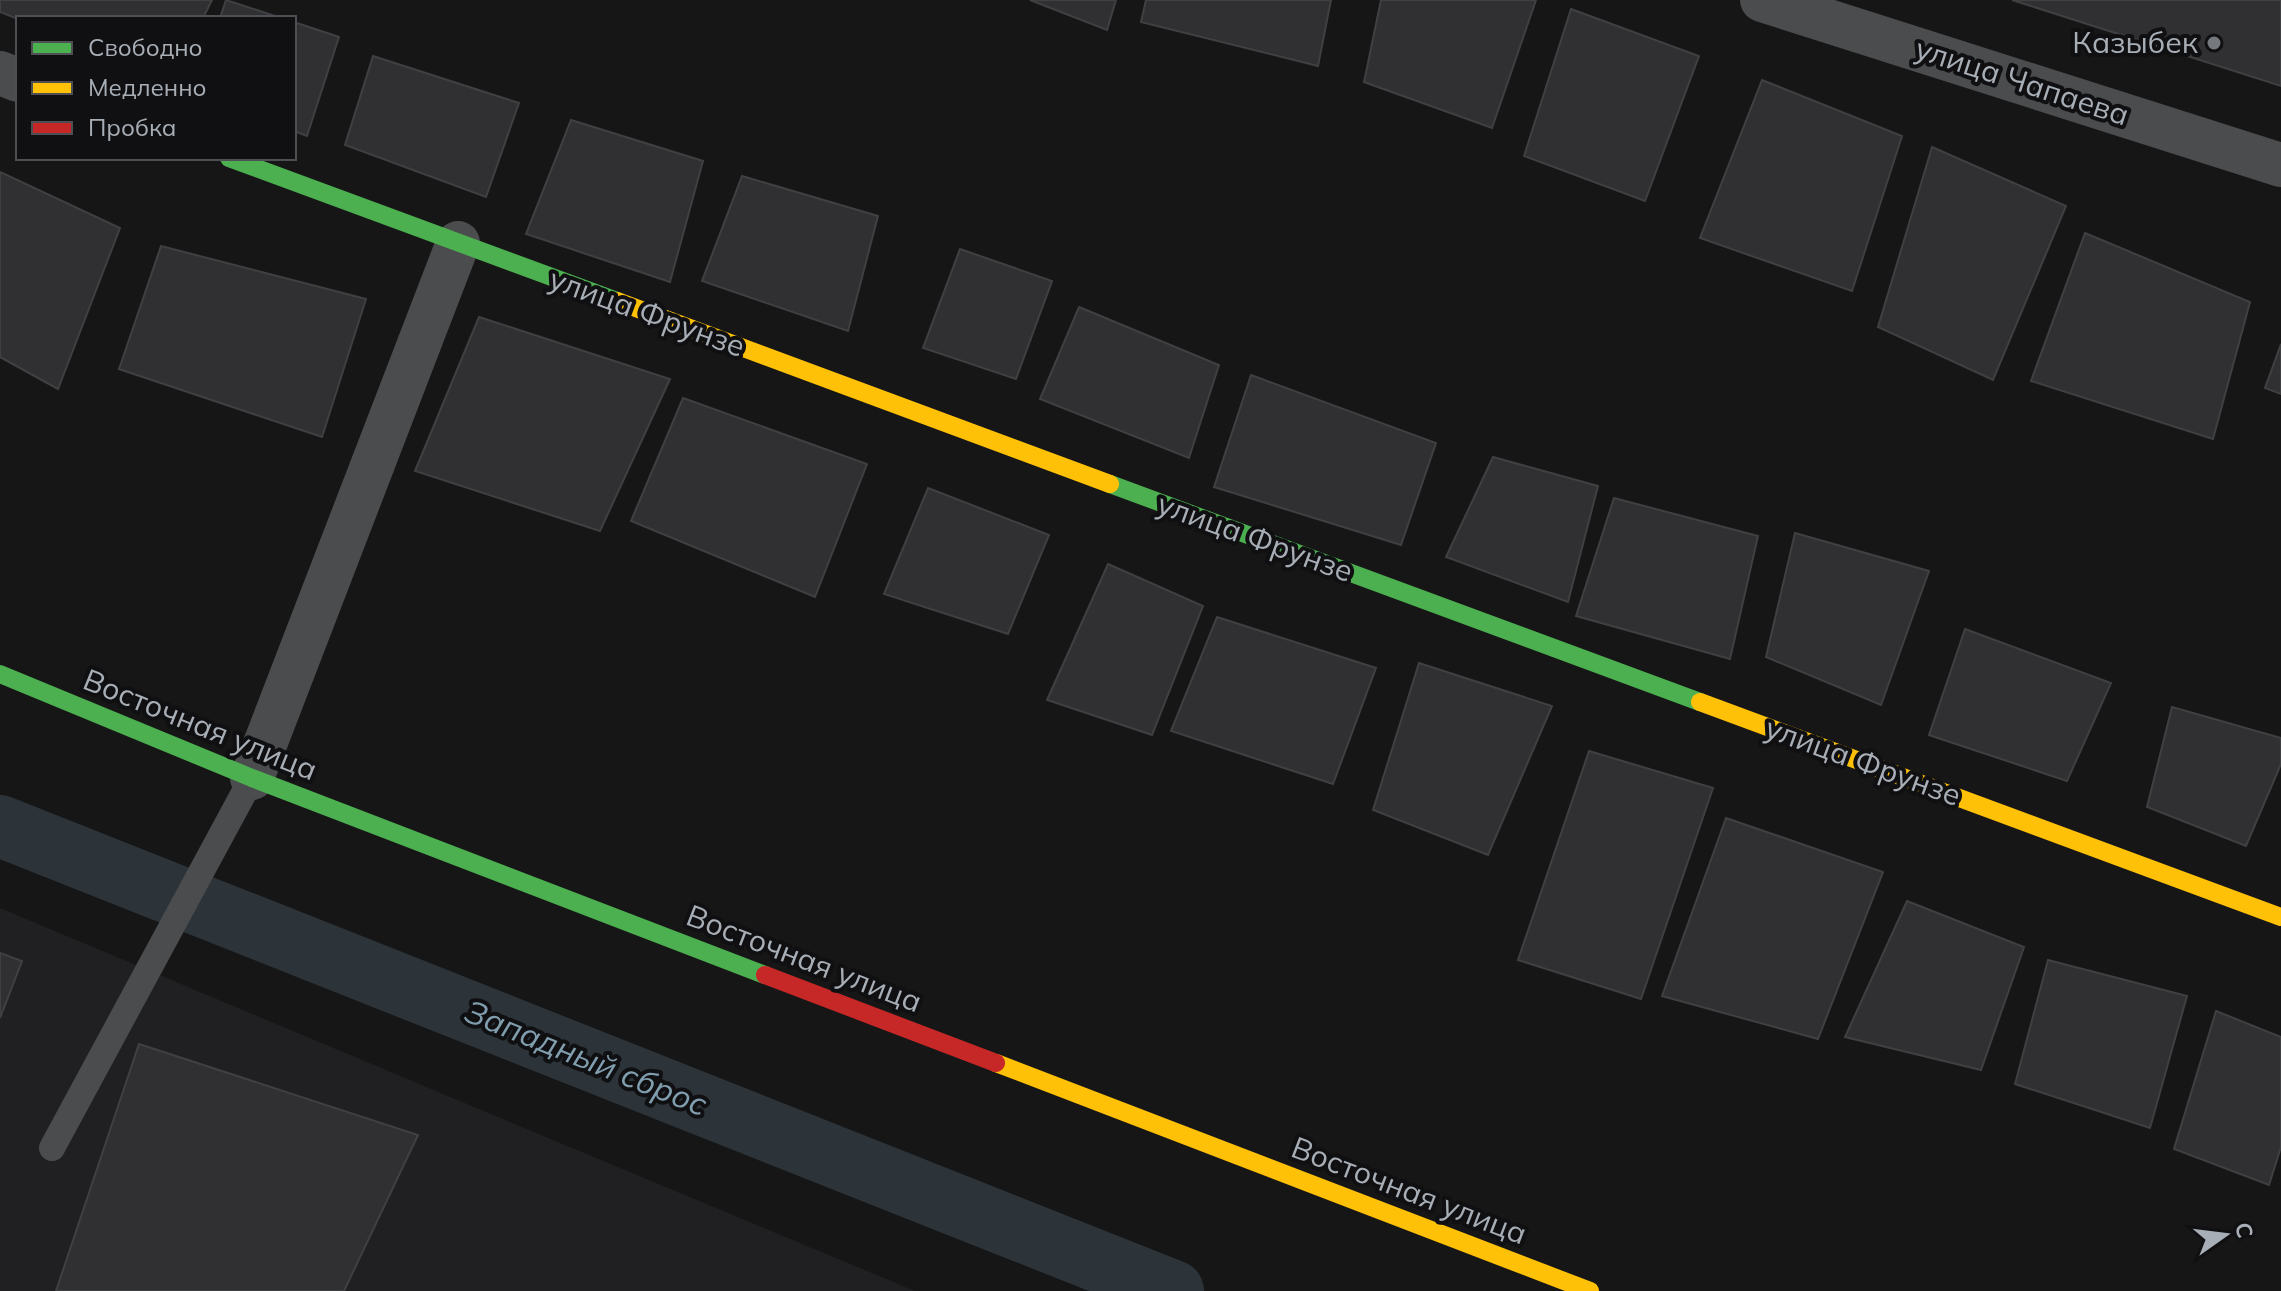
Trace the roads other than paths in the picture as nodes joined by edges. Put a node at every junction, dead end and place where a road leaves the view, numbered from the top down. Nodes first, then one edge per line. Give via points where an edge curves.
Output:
1 (1762, 0) edge
2 (234, 160) edge
3 (2281, 165) edge
4 (458, 243) junction
5 (0, 674) edge
6 (252, 778) junction
7 (2281, 917) edge
8 (52, 1148) dead end
9 (1590, 1291) edge

1 - 3 street, улица Чапаева
2 - 4 street, улица Фрунзе
4 - 6 street
4 - 7 street, улица Фрунзе
5 - 6 street, Восточная улица
6 - 8 lane
6 - 9 street, Восточная улица

